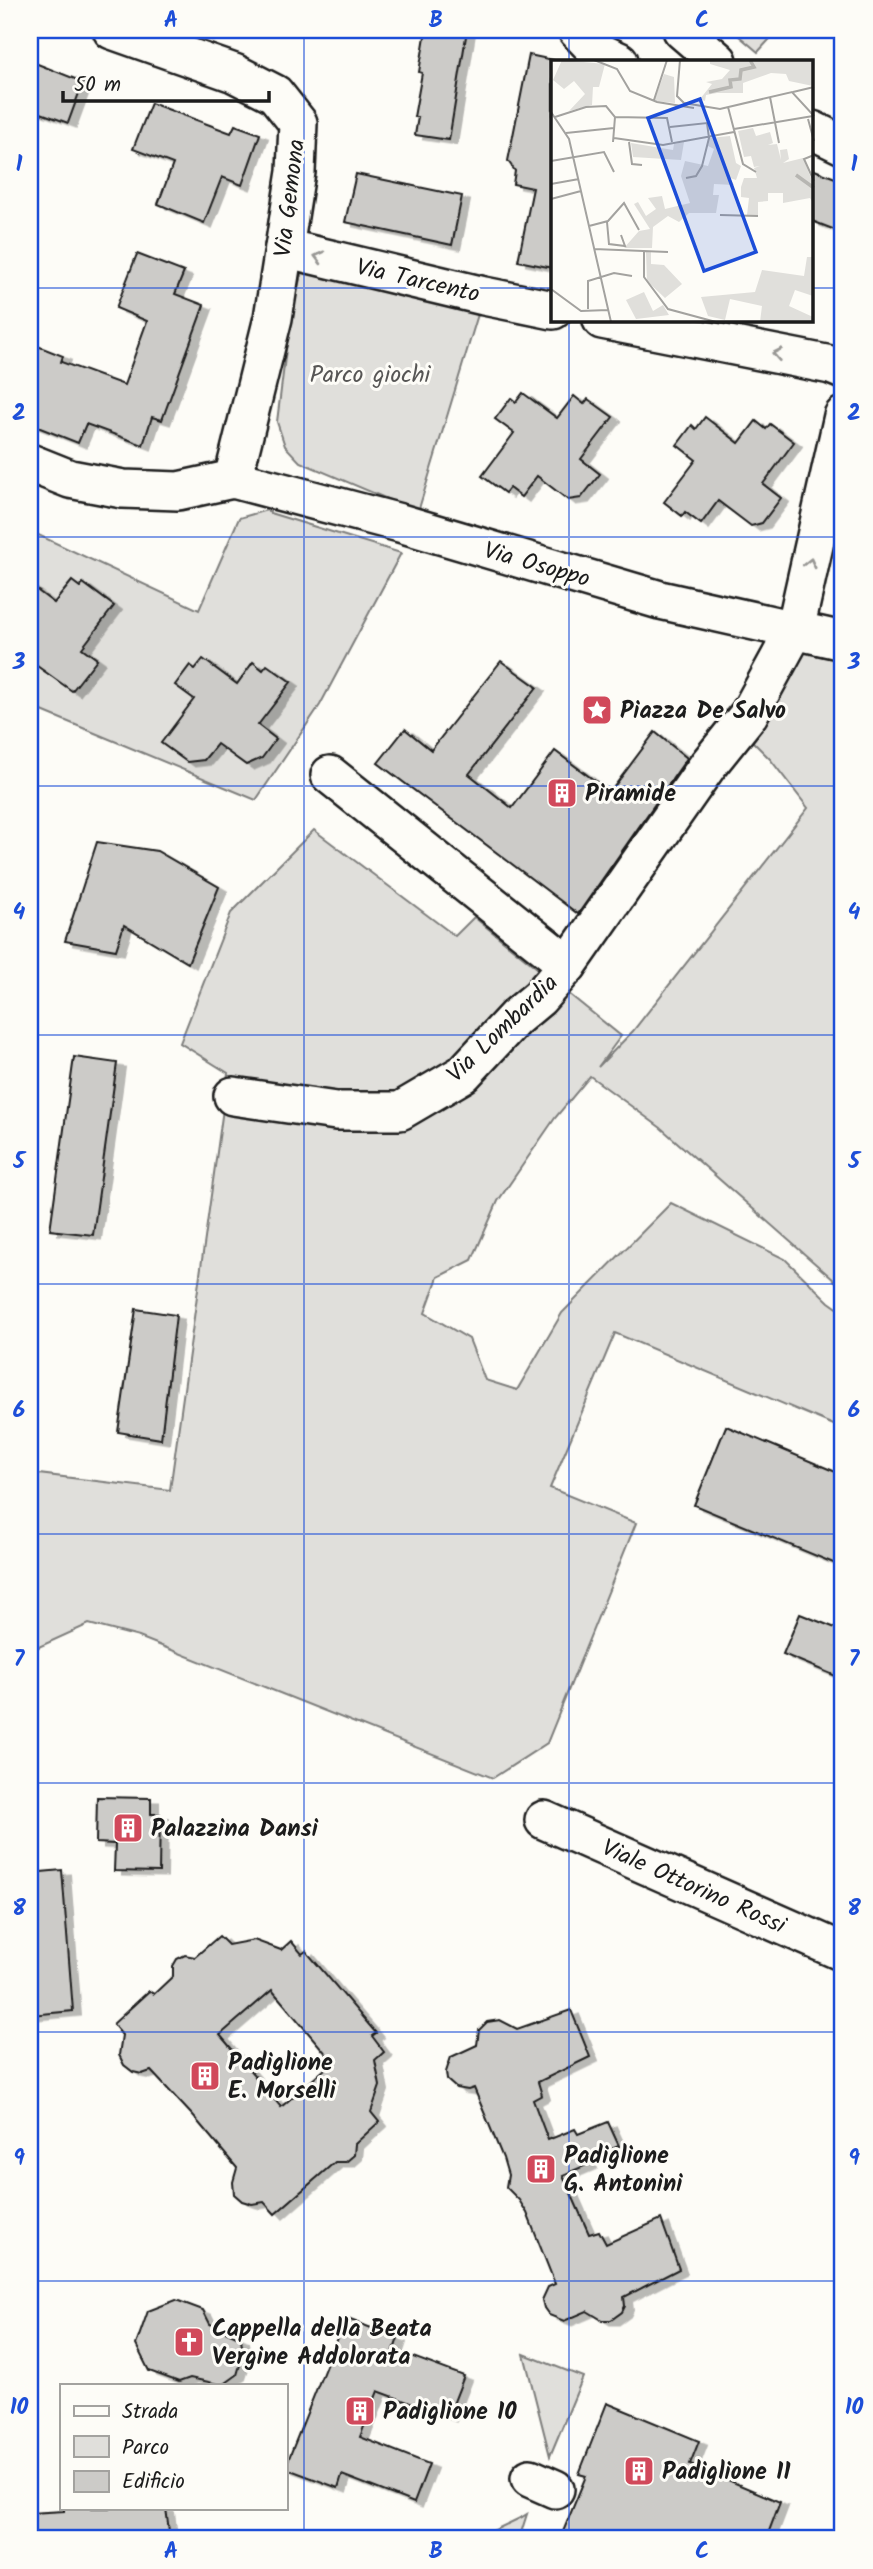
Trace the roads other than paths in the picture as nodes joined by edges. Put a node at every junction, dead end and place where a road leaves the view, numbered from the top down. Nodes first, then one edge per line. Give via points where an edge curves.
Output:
1 (112, 30) edge
2 (577, 30) edge
3 (682, 30) edge
4 (618, 60) edge
5 (717, 60) edge
6 (814, 131) edge
7 (843, 145) edge
8 (284, 248) junction
9 (551, 310) edge
10 (612, 322) edge
11 (843, 370) edge
12 (843, 416) edge
13 (30, 463) edge
14 (233, 479) junction
15 (795, 630) junction
16 (843, 641) edge
17 (330, 775) dead end
18 (568, 965) junction
19 (233, 1096) dead end
20 (544, 1819) dead end
21 (843, 1952) edge

1 - 8 street, Via Gemona via 275,94 298,123
2 - 4 street via 597,51
3 - 5 street
6 - 7 street
9 -> 8 street, Via Tarcento
8 - 14 street, Via Gemona via 273,318
11 -> 10 street
15 -> 12 street
13 - 14 street via 70,479 123,489 178,491
14 - 15 street, Via Osoppo via 660,600
15 - 16 street, Via Osoppo
15 - 18 street, Via Lombardia via 749,714
17 - 18 street, Via Lombardia
18 - 19 street, Via Lombardia via 463,1074 401,1111 336,1111
20 - 21 street, Viale Ottorino Rossi

